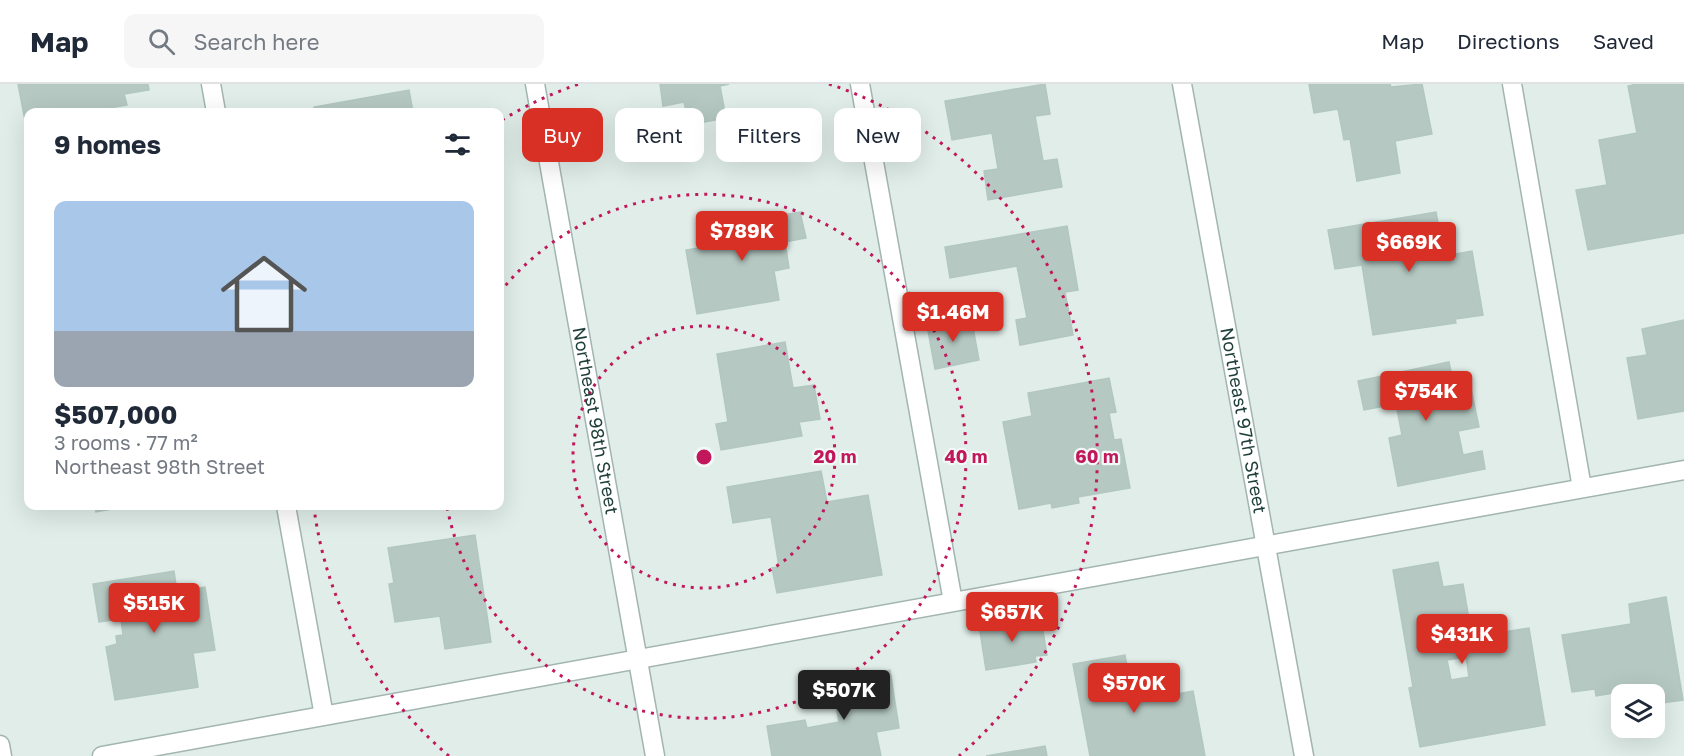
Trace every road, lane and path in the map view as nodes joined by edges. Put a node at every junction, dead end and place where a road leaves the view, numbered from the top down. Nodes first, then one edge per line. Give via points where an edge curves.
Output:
1 (211, 84) edge
2 (535, 84) edge
3 (860, 84) edge
4 (1182, 84) edge
5 (1512, 84) edge
6 (215, 108) edge
7 (1684, 470) edge
8 (1582, 488) junction
9 (287, 510) edge
10 (1267, 545) junction
11 (953, 602) junction
12 (638, 659) junction
13 (324, 716) junction
14 (0, 745) edge
15 (2, 756) edge
16 (102, 756) edge
17 (655, 756) edge
18 (1304, 756) edge

1 - 6 street
2 - 12 street, Northeast 98th Street
3 - 11 street
4 - 10 street, Northeast 97th Street
5 - 8 street
7 - 8 street
8 - 10 street
9 - 13 street
10 - 11 street
10 - 18 street, Northeast 97th Street
11 - 12 street
12 - 13 street
12 - 17 street, Northeast 98th Street
13 - 16 street
14 - 15 street

